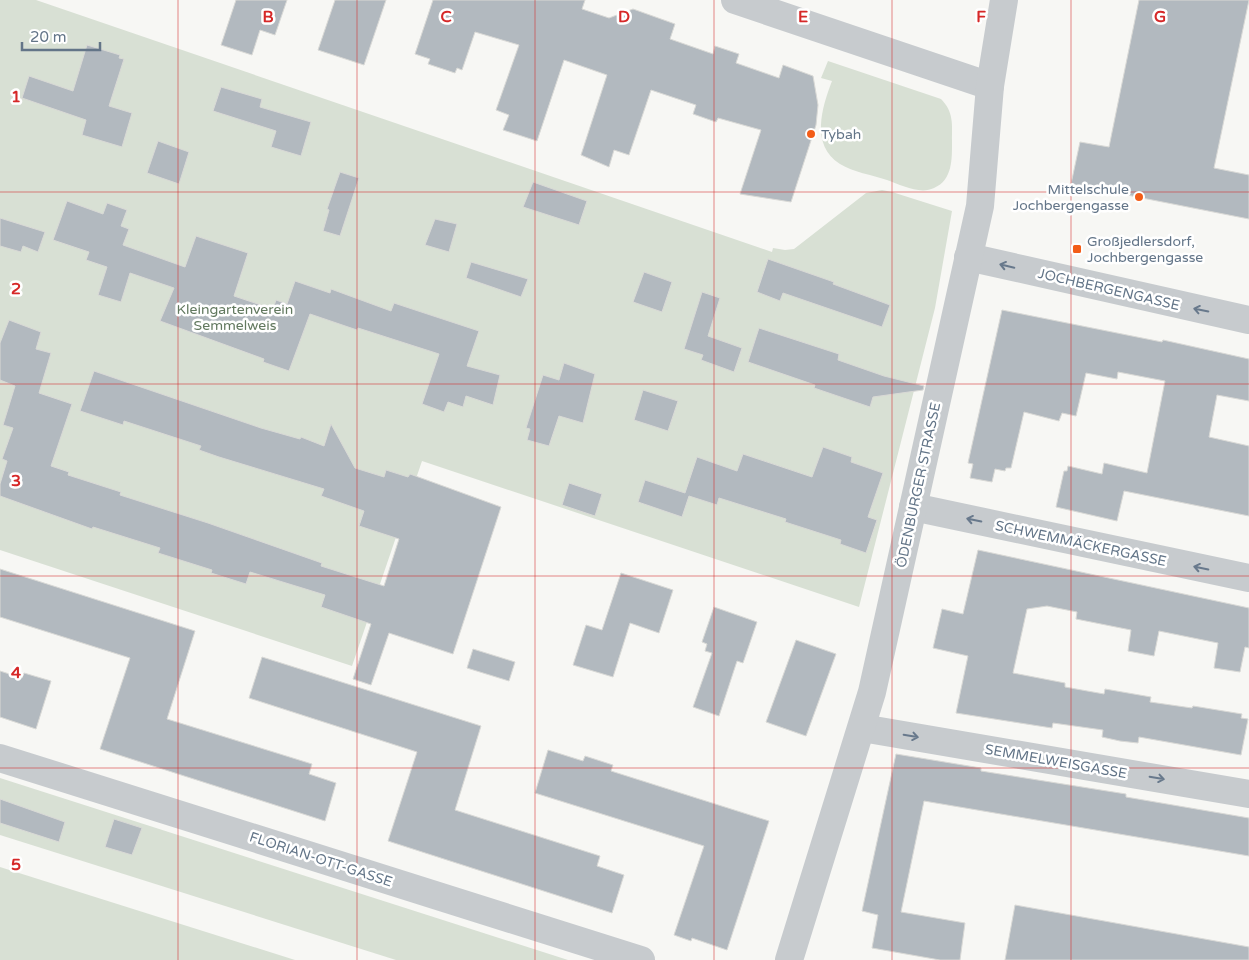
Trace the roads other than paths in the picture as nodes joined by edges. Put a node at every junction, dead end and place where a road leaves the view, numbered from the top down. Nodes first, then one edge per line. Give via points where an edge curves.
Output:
1 (735, 0) edge
2 (1004, 0) edge
3 (990, 86) junction
4 (968, 257) junction
5 (1249, 320) edge
6 (913, 507) junction
7 (1249, 578) edge
8 (862, 728) junction
9 (0, 758) edge
10 (1249, 794) edge
11 (641, 960) edge
12 (789, 960) edge

1 - 3 street
2 - 3 street, ÖDENBURGER STRASSE
3 - 4 street, ÖDENBURGER STRASSE via 980,206
5 -> 4 street, JOCHBERGENGASSE
4 - 6 street, ÖDENBURGER STRASSE
7 -> 6 street, SCHWEMMÄCKERGASSE
6 - 8 street, ÖDENBURGER STRASSE
8 -> 10 street, SEMMELWEISGASSE
8 - 12 street, ÖDENBURGER STRASSE
9 - 11 street, FLORIAN-OTT-GASSE

